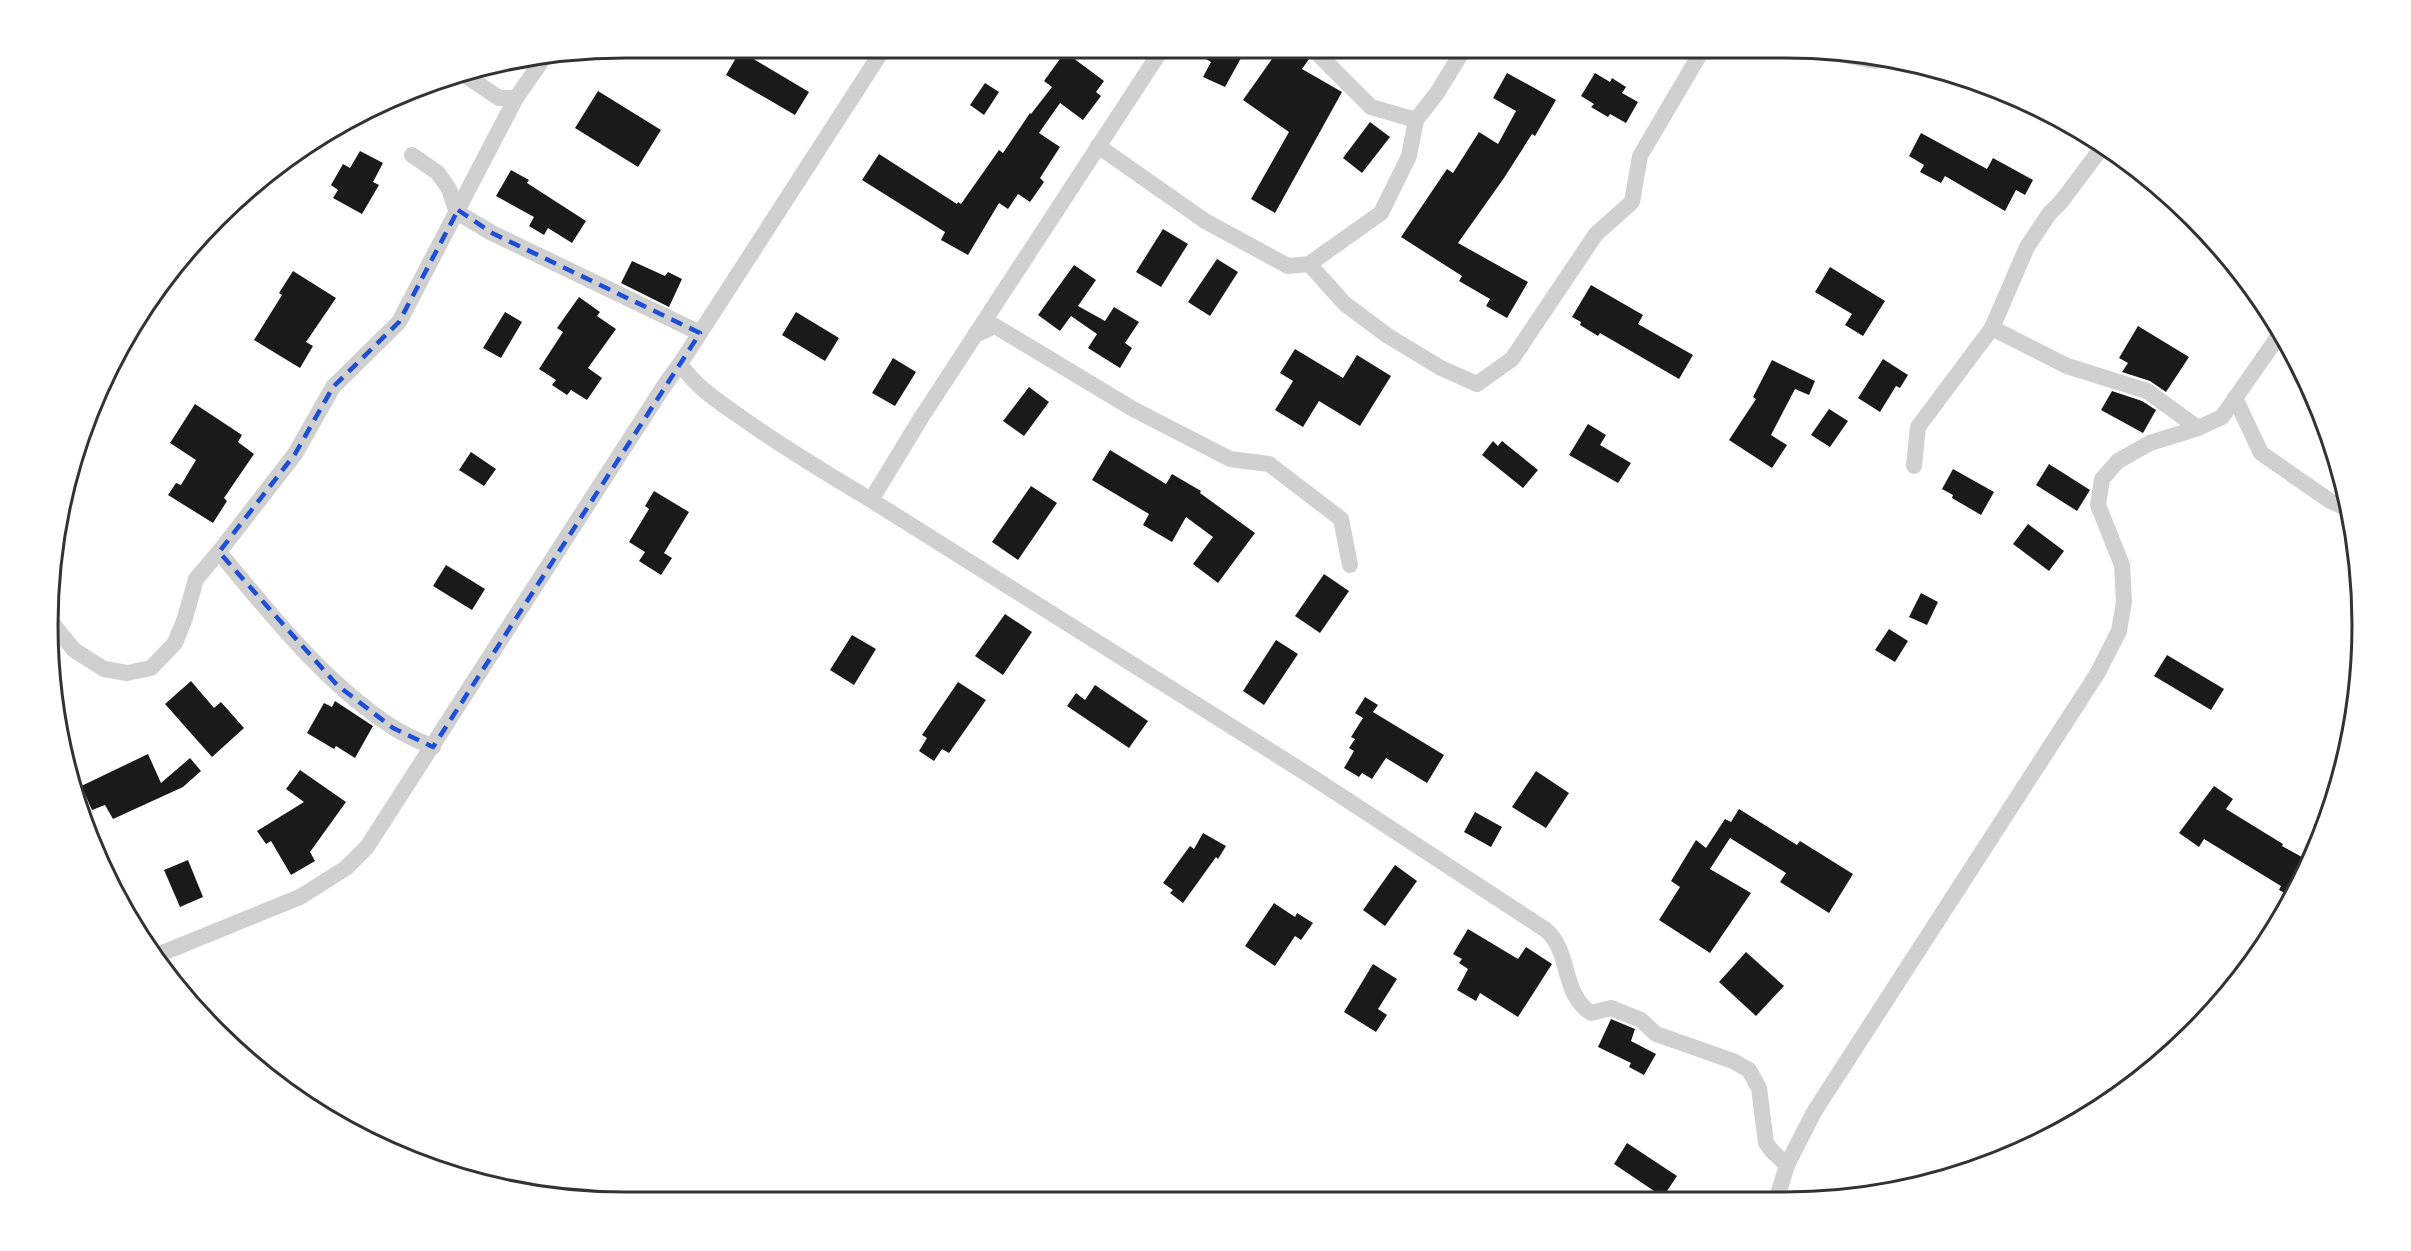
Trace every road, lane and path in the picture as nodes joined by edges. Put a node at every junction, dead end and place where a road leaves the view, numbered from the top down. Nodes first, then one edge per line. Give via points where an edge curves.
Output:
1 (878, 58) edge
2 (1156, 58) edge
3 (1322, 58) edge
4 (1458, 58) edge
5 (1698, 58) edge
6 (539, 65) edge
7 (472, 80) edge
8 (516, 98) junction
9 (1416, 120) junction
10 (1098, 146) junction
11 (2098, 152) edge
12 (412, 155) dead end
13 (458, 210) junction
14 (1310, 264) junction
15 (1992, 328) junction
16 (700, 333) junction
17 (975, 335) junction
18 (2276, 340) edge
19 (680, 364) junction
20 (2235, 399) junction
21 (2198, 428) junction
22 (1914, 465) dead end
23 (872, 500) junction
24 (2340, 505) edge
25 (219, 552) junction
26 (1350, 565) dead end
27 (58, 630) edge
28 (433, 747) junction
29 (163, 953) edge
30 (1787, 1165) junction
31 (1779, 1192) edge

1 - 16 street
2 - 10 street
3 - 9 street via 1371,107
4 - 9 street
5 - 14 street via 1640,156 1632,201 1596,234 1512,358 1477,384 1441,369 1388,336 1345,304
6 - 8 street
7 - 8 street via 499,98
8 - 13 street
9 - 14 street via 1409,156 1382,213
10 - 14 street via 1205,221 1288,266
10 - 17 street
11 - 15 street via 2027,247
12 - 13 street via 438,172
13 - 16 street via 492,233
13 - 25 street via 399,322 333,387 295,454
15 - 21 street via 2067,366 2147,392
15 - 22 street via 1918,427
16 - 19 street
17 - 23 street
17 - 26 street via 995,326 1133,409 1230,459 1269,464 1341,519
18 - 20 street
19 - 23 street via 711,396 776,442
19 - 28 street
20 - 21 street via 2222,417
20 - 24 street via 2261,453
21 - 30 street via 2150,443 2118,461 2102,479 2098,505 2122,565 2124,602 2119,631 2097,674 1814,1112
23 - 30 street via 1546,930 1555,938 1574,997 1581,1006 1591,1012 1611,1008 1641,1020 1656,1034 1749,1070 1759,1088 1766,1143
25 - 27 street via 196,579 175,643 151,668 128,673 104,669 74,650
25 - 28 street via 271,616 337,685 393,728
28 - 29 street via 367,847 346,868 300,897
30 - 31 street

